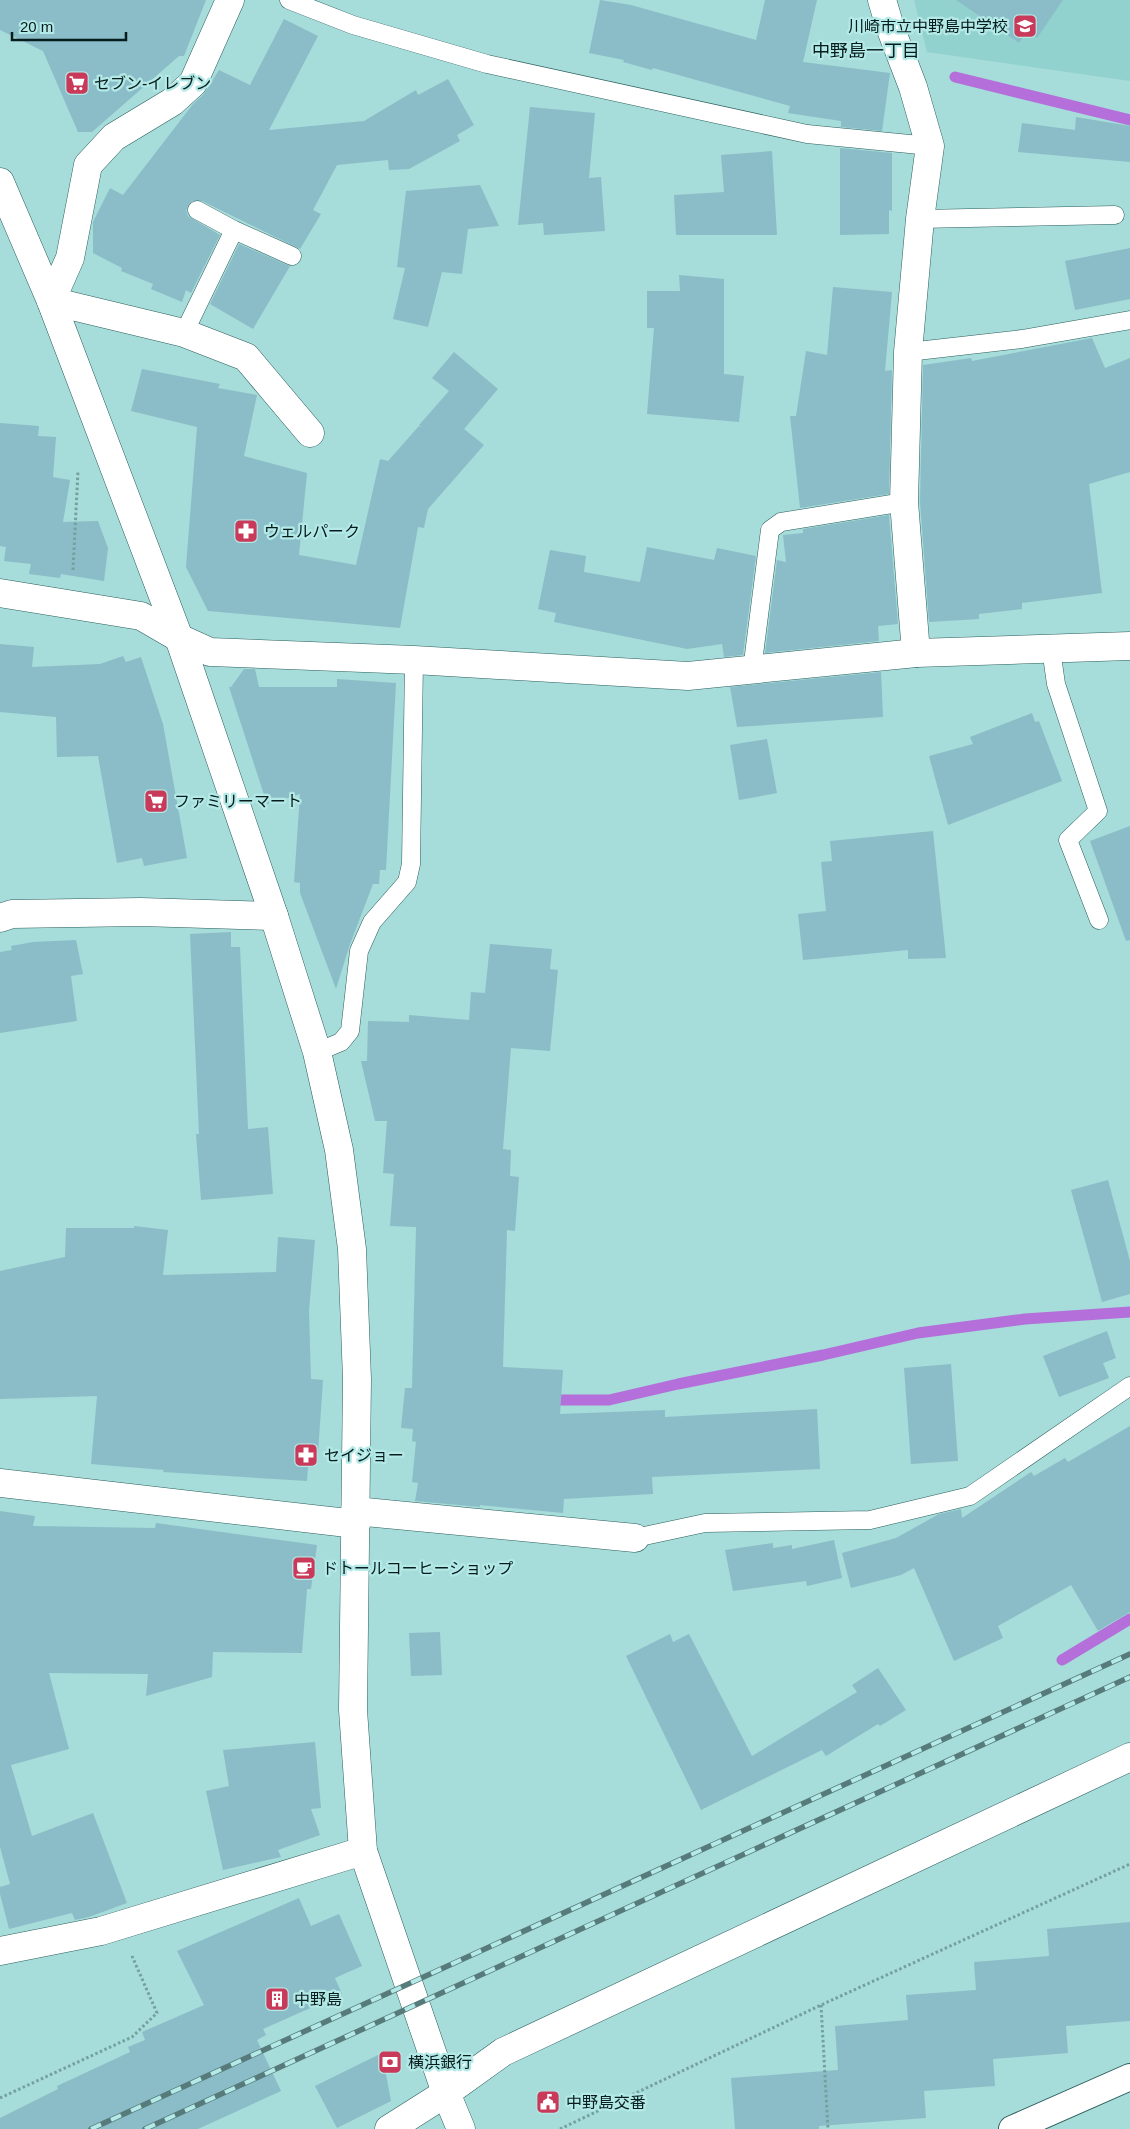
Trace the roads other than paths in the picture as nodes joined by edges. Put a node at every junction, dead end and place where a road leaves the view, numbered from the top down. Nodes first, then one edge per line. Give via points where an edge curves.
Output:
1 (289, 0) edge
2 (882, 0) edge
3 (226, 1) edge
4 (930, 146) junction
5 (0, 182) edge
6 (197, 210) dead end
7 (1115, 215) dead end
8 (920, 219) junction
9 (234, 230) junction
10 (292, 256) dead end
11 (51, 301) junction
12 (1130, 320) edge
13 (184, 333) junction
14 (908, 352) junction
15 (310, 433) dead end
16 (904, 502) junction
17 (0, 593) edge
18 (179, 638) junction
19 (1130, 646) edge
20 (1051, 649) junction
21 (916, 653) junction
22 (414, 660) junction
23 (752, 670) junction
24 (274, 916) junction
25 (0, 918) edge
26 (1099, 920) dead end
27 (317, 1052) junction
28 (1130, 1386) edge
29 (0, 1483) edge
30 (355, 1518) junction
31 (635, 1538) joint
32 (1130, 1758) edge
33 (363, 1851) junction
34 (0, 1951) edge
35 (1130, 2076) edge
36 (446, 2093) junction
37 (389, 2129) edge
38 (461, 2129) edge
39 (1012, 2129) edge

1 - 4 lane via 354,25 487,64 807,134
2 - 4 street
3 - 11 street via 193,83 172,102 114,137 88,165 70,258
4 - 8 street
5 - 11 street
6 - 9 lane
7 - 8 lane
8 - 14 street
9 - 10 lane
9 - 13 lane
11 - 13 street
11 - 18 street
12 - 14 lane via 1022,339
13 - 15 street via 246,357
14 - 16 street
16 - 21 street
16 - 23 lane via 781,522 770,530
17 - 18 street via 141,616
18 - 22 street via 210,652
18 - 24 street
19 - 20 street
20 - 21 street
20 - 26 lane via 1056,684 1098,811 1068,840
21 - 23 street
22 - 23 street via 688,676
22 - 27 lane via 411,864 407,882 372,922 359,951 350,1031 341,1042
24 - 25 street via 141,912 12,914
24 - 27 street
27 - 30 street via 338,1150 352,1249 357,1379
28 - 31 lane via 970,1496 870,1520 705,1523
29 - 30 street
30 - 31 street
30 - 33 street via 353,1710
32 - 36 street via 503,2052
33 - 34 street via 101,1931
33 - 36 street
35 - 39 street
36 - 37 street
36 - 38 street

